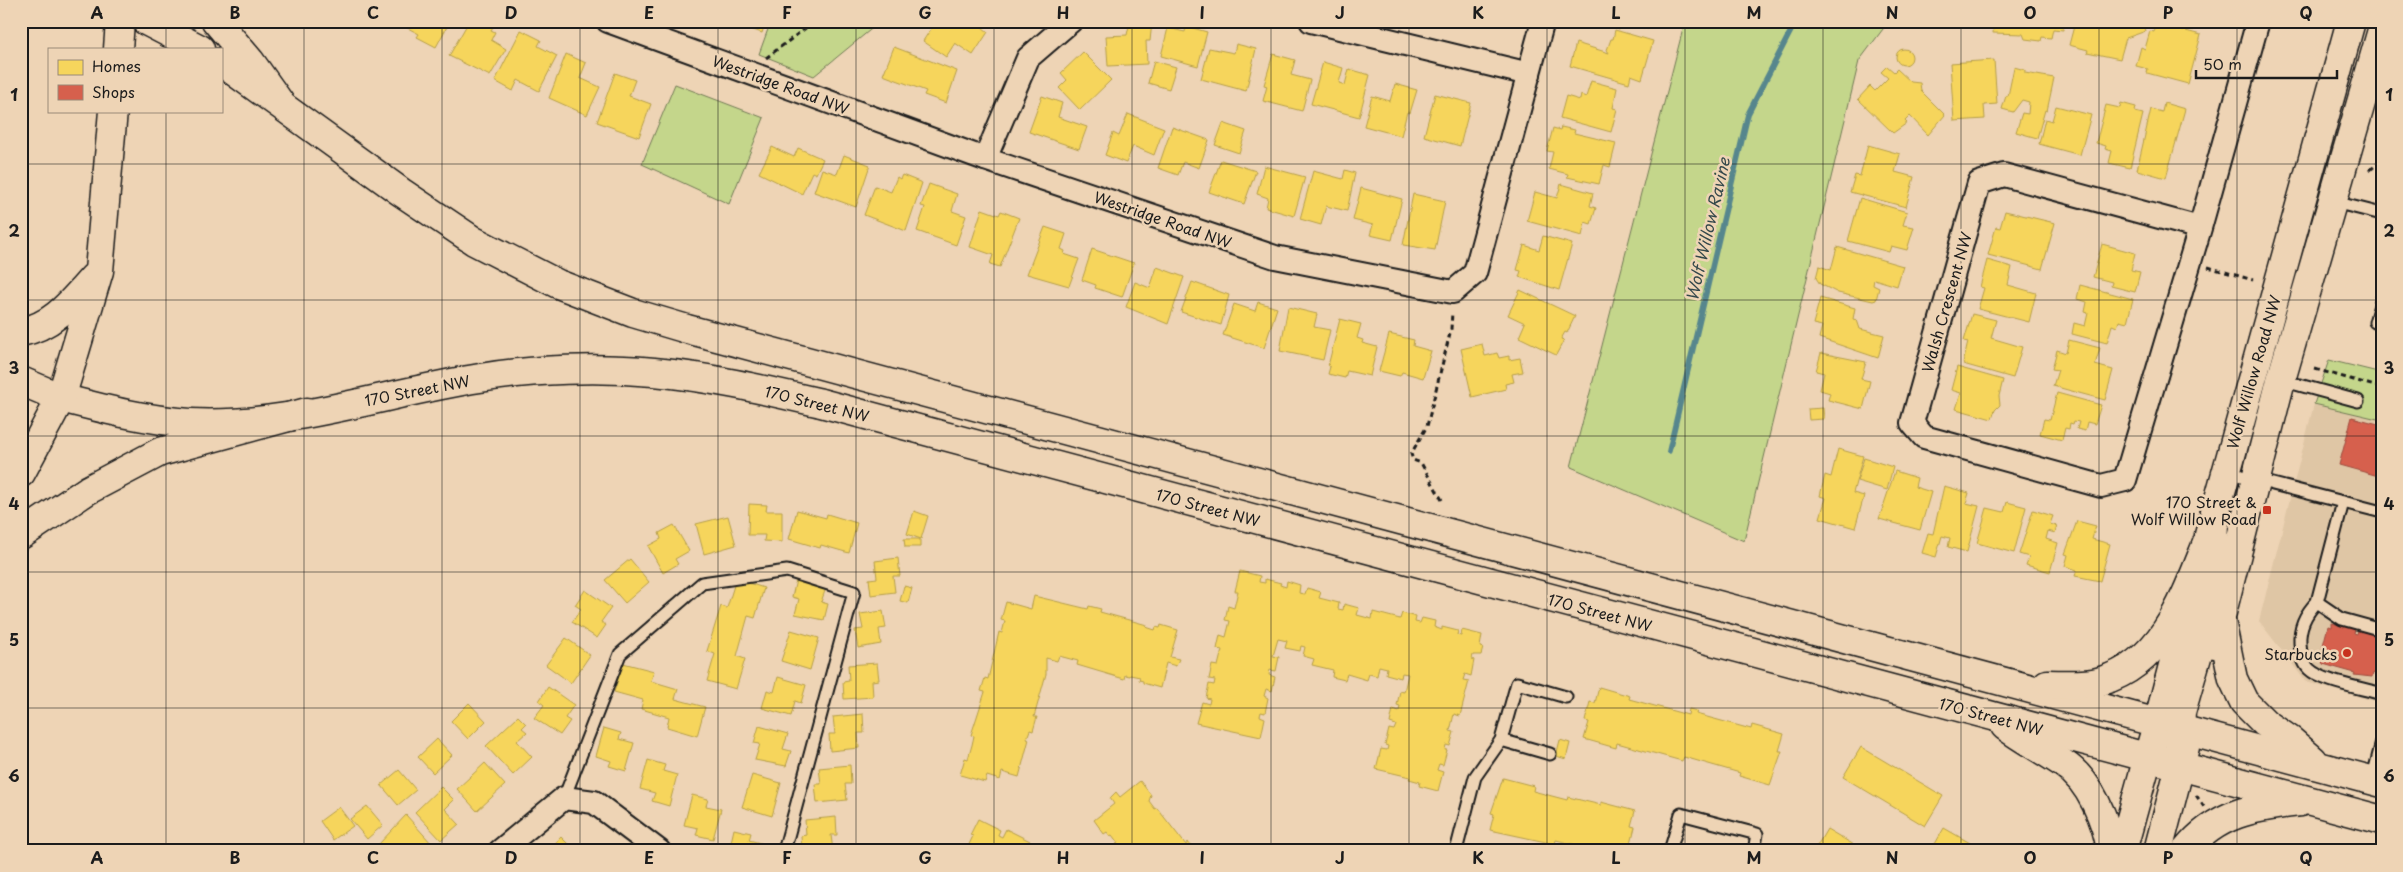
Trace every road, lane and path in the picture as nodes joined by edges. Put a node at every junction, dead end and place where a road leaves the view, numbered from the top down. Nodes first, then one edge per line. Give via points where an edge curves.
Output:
1 (120, 21) edge
2 (146, 21) edge
3 (216, 21) edge
4 (608, 21) edge
5 (815, 21) edge
6 (1071, 21) edge
7 (1311, 21) edge
8 (1543, 21) edge
9 (2258, 21) edge
10 (2351, 21) edge
11 (2382, 30) edge
12 (118, 48) edge
13 (198, 48) edge
14 (222, 63) edge
15 (748, 72) junction
16 (1529, 74) junction
17 (280, 103) junction
18 (113, 112) edge
19 (985, 158) junction
20 (2382, 160) edge
21 (2370, 170) dead end
22 (2334, 202) junction
23 (2382, 214) edge
24 (2200, 228) junction
25 (2190, 262) junction
26 (99, 271) junction
27 (2253, 280) dead end
28 (1453, 292) junction
29 (2382, 298) edge
30 (2382, 325) edge
31 (21, 332) edge
32 (2315, 368) dead end
33 (2281, 380) junction
34 (21, 381) edge
35 (2382, 388) edge
36 (61, 398) junction
37 (2358, 401) dead end
38 (307, 412) junction
39 (2226, 472) junction
40 (21, 473) edge
41 (2256, 480) junction
42 (1442, 500) dead end
43 (2343, 502) junction
44 (2215, 511) junction
45 (2382, 512) edge
46 (21, 535) edge
47 (2207, 543) junction
48 (2317, 602) junction
49 (2221, 621) junction
50 (2382, 630) edge
51 (2020, 686) junction
52 (2382, 694) edge
53 (1566, 697) dead end
54 (1992, 717) junction
55 (2176, 727) junction
56 (1501, 740) junction
57 (2382, 742) edge
58 (1550, 754) dead end
59 (2148, 757) junction
60 (2320, 766) junction
61 (2185, 777) junction
62 (2377, 782) edge
63 (564, 798) junction
64 (2310, 801) junction
65 (2205, 809) dead end
66 (2382, 820) edge
67 (500, 851) edge
68 (658, 851) edge
69 (784, 851) edge
70 (1456, 851) edge
71 (1670, 851) edge
72 (1754, 851) edge
73 (2111, 851) edge
74 (2122, 851) edge
75 (2158, 851) edge
76 (2186, 851) edge

1 - 12 main road
2 - 13 main road
3 - 17 main road
4 - 15 street, Westridge Road NW
5 - 15 path
6 - 19 street via 1028,58
7 - 16 street
8 - 16 street
9 - 24 street
10 - 39 main road, Wolf Willow Road NW
11 - 22 main road, Wolf Willow Road NW
14 - 17 main road
15 - 19 street, Westridge Road NW
16 - 28 street via 1474,273
17 - 51 main road via 474,241 558,284 633,313
18 - 26 main road
19 - 28 street, Westridge Road NW via 1275,257
20 - 21 path
22 - 23 lane
22 - 33 main road, Wolf Willow Road NW
24 - 25 street
24 - 25 street, Walsh Crescent NW via 2004,174 1979,183 1912,423 1924,437 2101,486 2125,480
25 - 27 path
26 - 31 main road via 59,316 35,330
26 - 36 main road
28 - 42 path via 1451,329 1427,426 1411,454 1413,460 1421,463
29 - 30 lane via 2375,322
32 - 35 path
33 - 37 lane
33 - 41 main road, Wolf Willow Road NW
34 - 36 main road, 170 Street NW
36 - 38 main road, 170 Street NW via 133,417 191,423 249,421
36 - 40 main road
38 - 46 main road via 160,452 88,490
38 - 54 main road, 170 Street NW via 481,378 566,370 653,372 738,384
39 - 41 lane
39 - 44 main road, Wolf Willow Road NW
41 - 43 lane
41 - 49 main road, Wolf Willow Road NW
43 - 45 lane
43 - 48 lane
44 - 47 main road, Wolf Willow Road NW
44 - 55 main road via 2207,622
47 - 51 main road via 2183,603 2169,626 2155,648 2127,671 2099,682
47 - 55 main road, Wolf Willow Road NW via 2186,612
48 - 50 lane via 2342,619
48 - 52 lane via 2306,613 2300,636 2300,652 2308,668 2322,677
49 - 55 main road, Wolf Willow Road NW
49 - 60 main road via 2233,679 2244,702 2265,723
51 - 55 main road
53 - 56 lane via 1517,683
54 - 59 main road, 170 Street NW
54 - 73 main road via 2066,765 2091,793 2108,829
55 - 59 main road
55 - 60 main road
55 - 61 main road
56 - 58 lane
56 - 70 lane via 1474,777
57 - 62 lane
59 - 61 main road, 170 Street NW
59 - 74 main road
60 - 62 main road
61 - 64 main road, 170 Street NW
61 - 65 path
61 - 75 main road
63 - 67 street
63 - 68 street via 594,802
63 - 69 lane via 620,654 702,583 786,571 854,592
64 - 66 main road, 170 Street NW
64 - 76 main road via 2279,804 2226,817 2203,832
71 - 72 lane via 1681,814 1757,834

